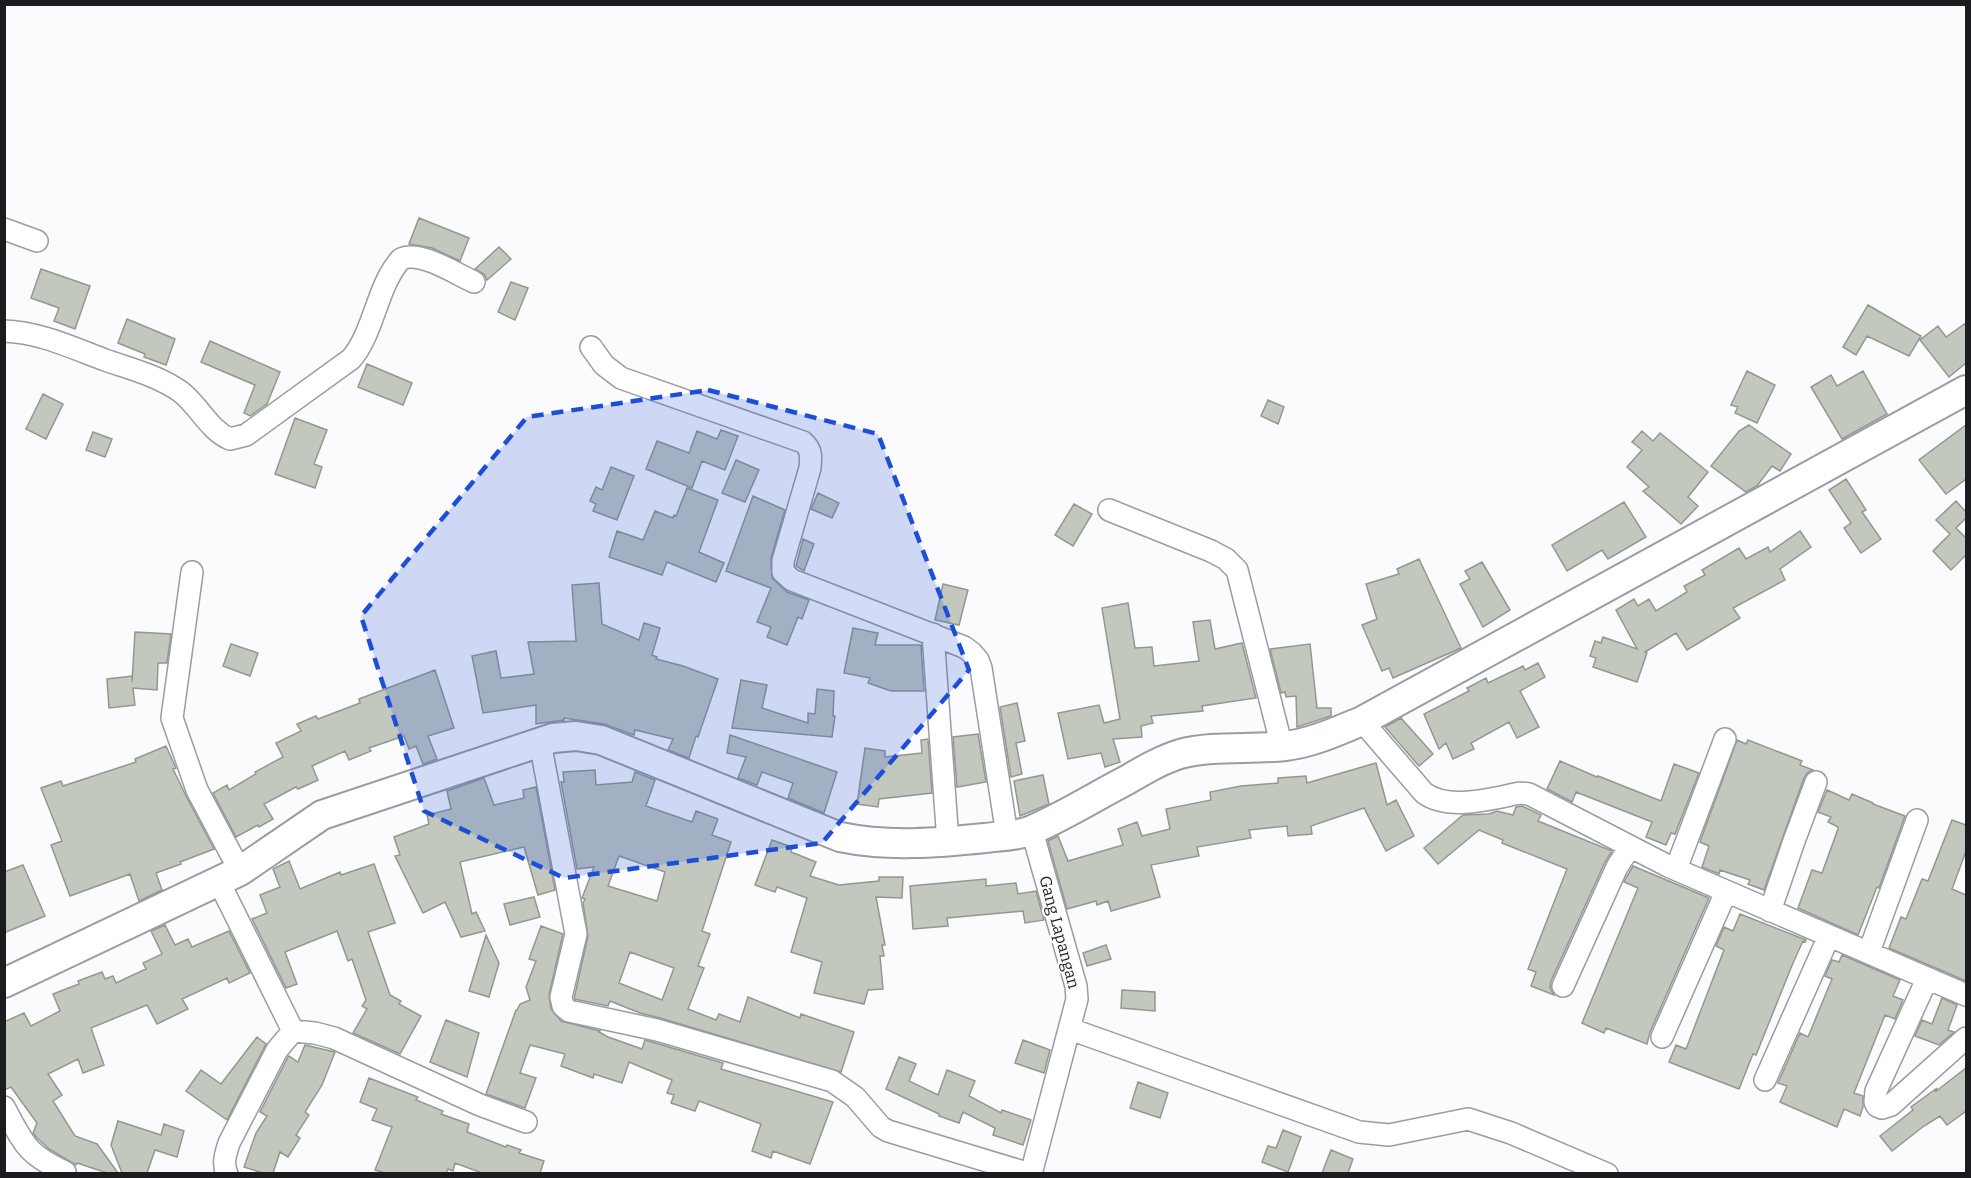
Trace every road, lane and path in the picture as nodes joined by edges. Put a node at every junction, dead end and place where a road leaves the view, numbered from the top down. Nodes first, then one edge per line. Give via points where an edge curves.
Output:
1 (4, 229) edge
2 (37, 241) dead end
3 (474, 282) dead end
4 (4, 331) edge
5 (591, 347) dead end
6 (1966, 390) edge
7 (1109, 510) dead end
8 (192, 572) dead end
9 (933, 634) junction
10 (1362, 721) junction
11 (1725, 739) dead end
12 (540, 742) junction
13 (1282, 747) junction
14 (1816, 782) dead end
15 (1917, 820) dead end
16 (1020, 833) junction
17 (948, 842) junction
18 (1630, 847) junction
19 (1676, 869) junction
20 (230, 876) junction
21 (1726, 892) junction
22 (1770, 911) junction
23 (1828, 936) junction
24 (1869, 952) junction
25 (1927, 979) junction
26 (4, 982) edge
27 (1563, 986) dead end
28 (1966, 995) edge
29 (1070, 1029) junction
30 (293, 1031) junction
31 (1662, 1037) dead end
32 (1966, 1038) edge
33 (1765, 1080) dead end
34 (4, 1107) edge
35 (526, 1122) dead end
36 (65, 1172) edge
37 (227, 1173) edge
38 (1031, 1173) edge
39 (1605, 1173) edge

1 - 2 street
3 - 4 street via 425,259 401,259 351,359 246,435 230,439 220,435 190,399 164,382 47,339
5 - 9 street via 604,365 621,378 803,441 812,453 810,468 783,572 792,580
6 - 10 main road
7 - 13 street via 1211,551 1238,570
8 - 20 street via 172,718
9 - 16 street, Gang Lapangan via 964,648 978,660
9 - 17 street
10 - 13 main road via 1315,741
10 - 18 street via 1431,798 1458,802 1519,792 1529,794
11 - 19 street
12 - 17 main road via 576,736 601,740 840,837 886,843
12 - 20 main road via 322,815
12 - 38 street via 576,934 561,997 563,1006 569,1011 657,1030 832,1081 855,1097 888,1131
13 - 16 main road via 1221,748 1181,754
14 - 22 street
15 - 24 street
16 - 17 main road
16 - 29 street, Gang Lapangan via 1076,986
18 - 19 street
18 - 27 street via 1617,867
19 - 21 street
20 - 26 main road
20 - 30 street
21 - 22 street
21 - 31 street
22 - 23 street
23 - 24 street
23 - 33 street
24 - 25 street
25 - 28 street
25 - 32 street via 1876,1091 1877,1106 1891,1105
29 - 38 street, Gang Lapangan
29 - 39 street via 1359,1132 1389,1135 1468,1119 1511,1132
30 - 35 street via 334,1038
30 - 37 street via 277,1050 230,1143 225,1157
34 - 36 street via 33,1154

